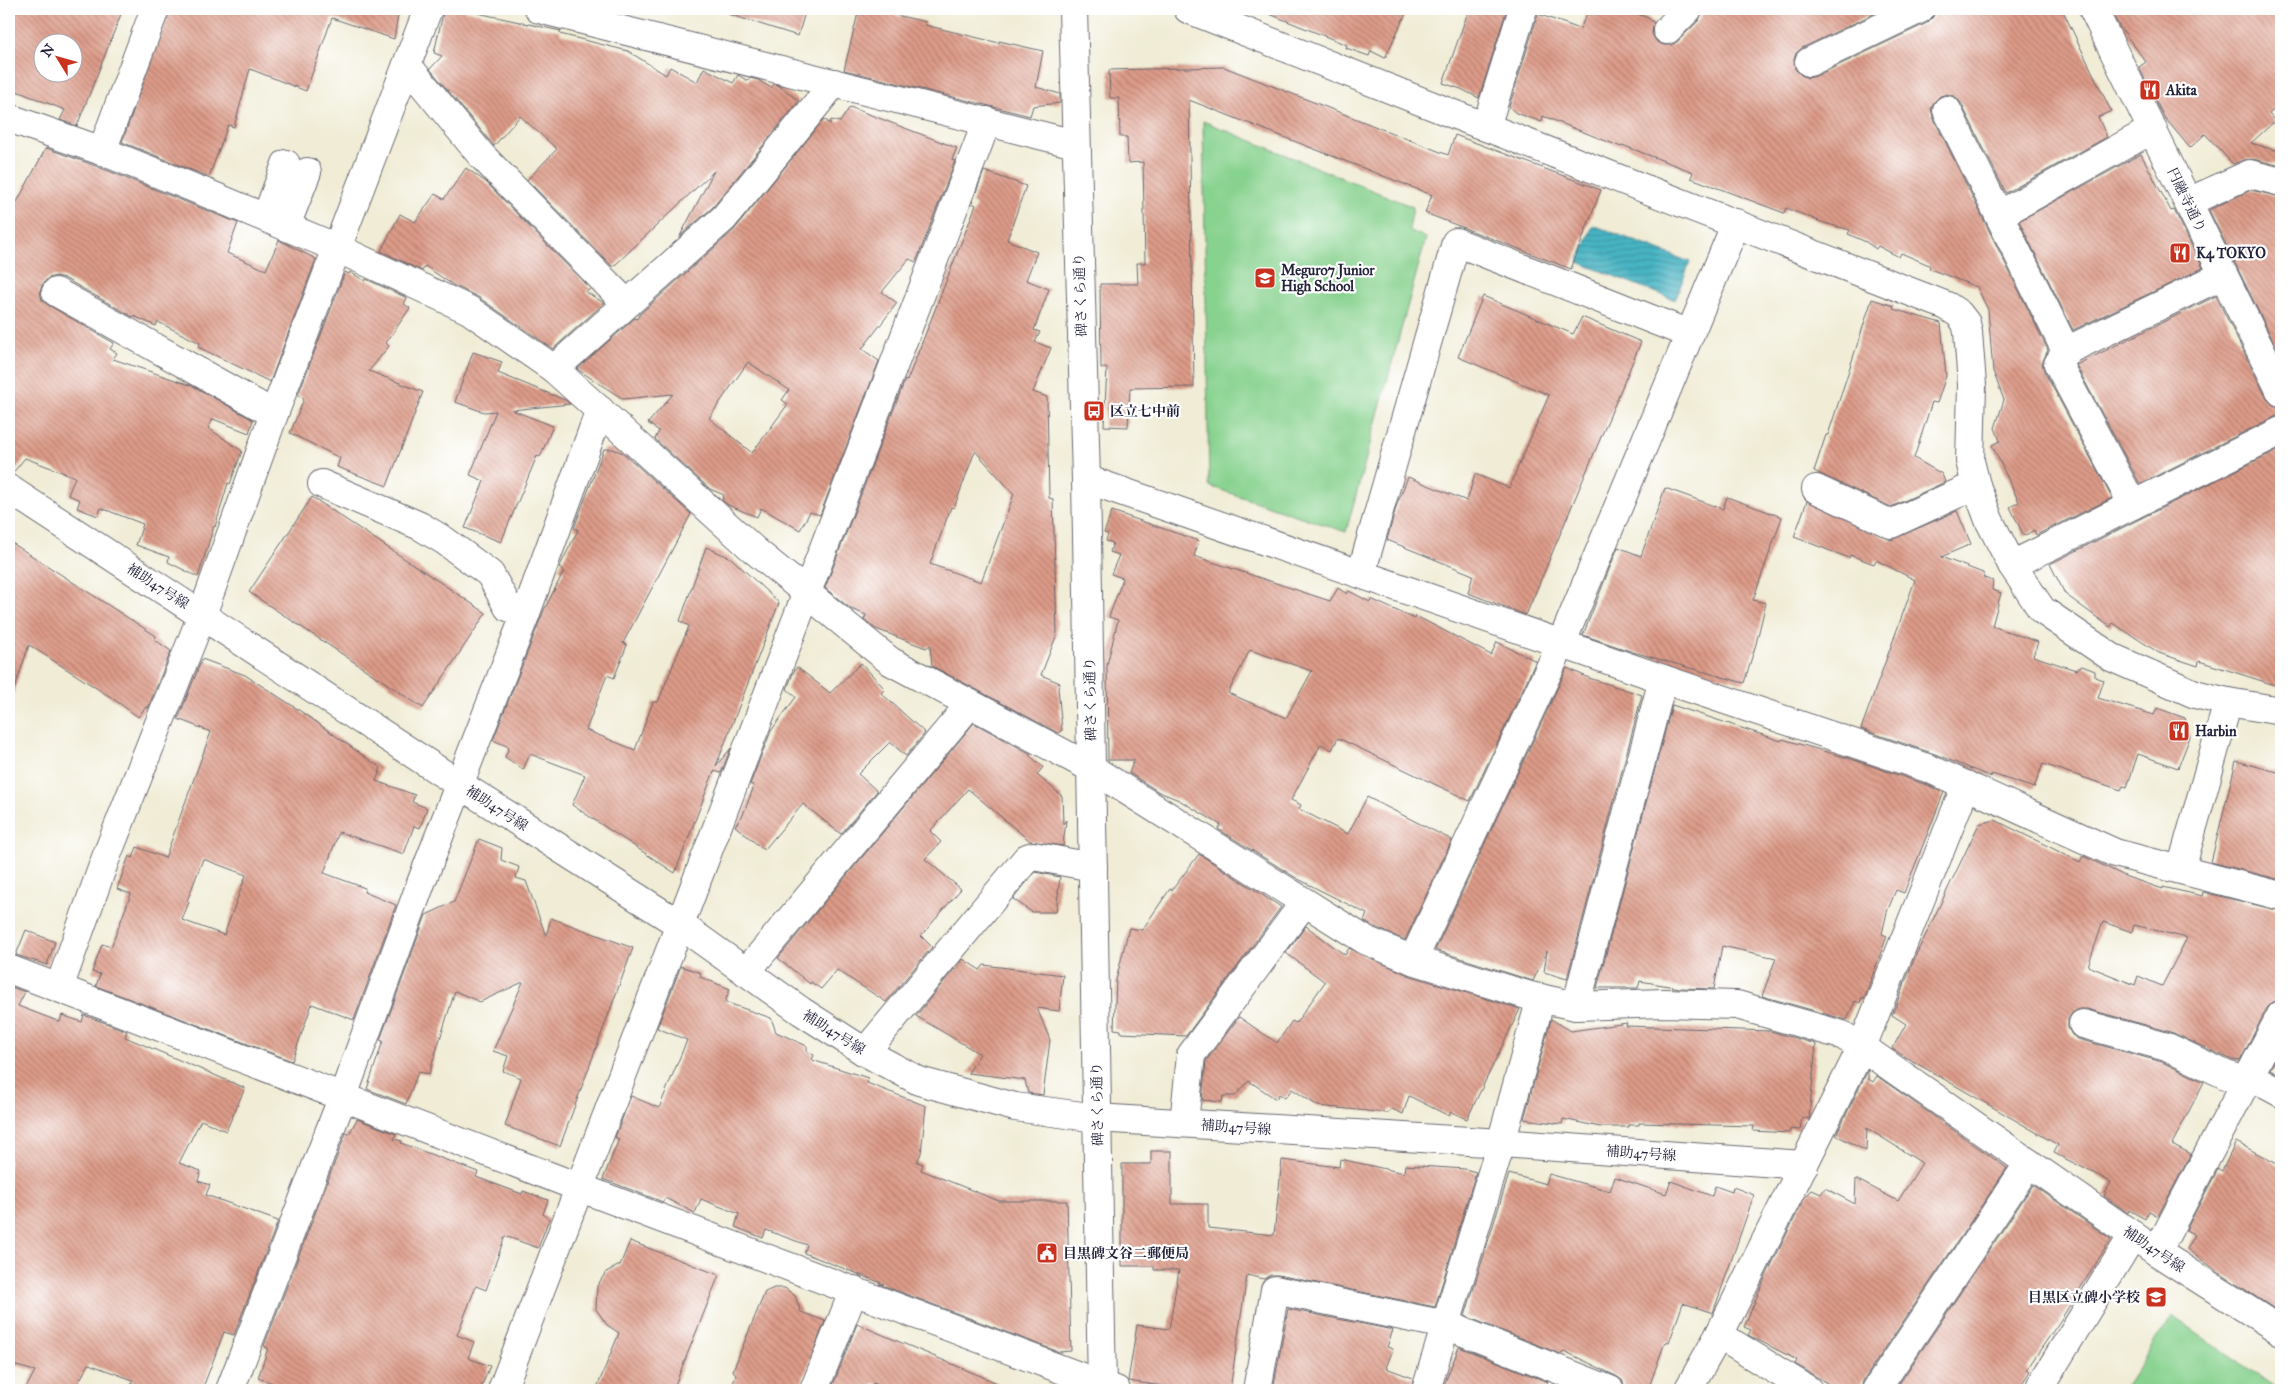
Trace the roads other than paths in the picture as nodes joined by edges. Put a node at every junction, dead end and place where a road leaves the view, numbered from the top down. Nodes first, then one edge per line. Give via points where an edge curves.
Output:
1 (155, 9) edge
2 (428, 9) edge
3 (539, 9) edge
4 (1073, 9) edge
5 (1523, 9) edge
6 (1688, 9) edge
7 (1920, 9) edge
8 (2093, 9) edge
9 (1206, 12) edge
10 (1667, 30) dead end
11 (1809, 62) dead end
12 (407, 65) junction
13 (834, 83) junction
14 (1947, 110) dead end
15 (9, 118) edge
16 (987, 122) junction
17 (1486, 128) junction
18 (2153, 129) junction
19 (1075, 144) junction
20 (102, 151) junction
21 (296, 168) dead end
22 (2281, 182) edge
23 (2188, 202) junction
24 (1999, 215) junction
25 (276, 222) junction
26 (1736, 223) junction
27 (338, 248) junction
28 (2223, 275) junction
29 (56, 292) dead end
30 (626, 304) junction
31 (1689, 334) junction
32 (2066, 351) junction
33 (554, 370) junction
34 (2281, 392) edge
35 (600, 410) junction
36 (274, 414) junction
37 (2281, 431) edge
38 (1086, 479) junction
39 (322, 484) dead end
40 (1976, 485) junction
41 (9, 489) edge
42 (1816, 490) dead end
43 (2133, 505) junction
44 (2012, 565) junction
45 (1362, 574) junction
46 (808, 593) junction
47 (526, 613) junction
48 (202, 616) junction
49 (1562, 642) junction
50 (1663, 679) junction
51 (2228, 702) junction
52 (970, 704) junction
53 (2281, 711) edge
54 (1091, 768) junction
55 (459, 784) junction
56 (1966, 785) junction
57 (1093, 867) junction
58 (2181, 869) junction
59 (2281, 896) edge
60 (1304, 903) junction
61 (679, 924) junction
62 (1413, 960) junction
63 (9, 969) edge
64 (746, 972) junction
65 (59, 988) junction
66 (1541, 998) junction
67 (1576, 1006) junction
68 (2281, 1015) edge
69 (2083, 1024) dead end
70 (1862, 1047) junction
71 (865, 1052) junction
72 (2247, 1081) junction
73 (2281, 1093) edge
74 (343, 1096) junction
75 (1097, 1118) junction
76 (1184, 1123) junction
77 (1501, 1143) junction
78 (2030, 1163) junction
79 (1804, 1165) junction
80 (578, 1187) junction
81 (2133, 1235) junction
82 (2158, 1252) junction
83 (854, 1290) junction
84 (1446, 1325) junction
85 (2281, 1331) edge
86 (1719, 1335) junction
87 (1107, 1388) edge
88 (230, 1390) edge
89 (502, 1390) edge
90 (814, 1390) edge
91 (1257, 1390) edge
92 (1426, 1390) edge
93 (1610, 1390) edge
94 (1688, 1390) edge
95 (1808, 1390) edge
96 (1876, 1390) edge
97 (2038, 1390) edge

1 - 20 street
2 - 12 street
3 - 13 street
4 - 19 street, 碑さくら通り
5 - 17 street
6 - 10 street
7 - 11 street
8 - 18 street, 円融寺通り
9 - 17 street
12 - 27 street
12 - 30 street via 481,155
13 - 16 street
13 - 30 street via 724,218
14 - 24 street
15 - 20 street, 補助47号線
16 - 19 street
16 - 46 street
17 - 26 street
18 - 23 street, 円融寺通り
18 - 24 street
19 - 38 street, 碑さくら通り
20 - 25 street, 補助47号線
21 - 25 street
22 - 23 street via 2250,174
23 - 28 street, 円融寺通り
24 - 32 street
25 - 27 street, 補助47号線
26 - 31 street
26 - 40 street via 1934,300 1959,314 1968,332 1972,385 1970,461
27 - 33 street, 補助47号線 via 469,310
27 - 36 street
28 - 32 street
28 - 34 street, 円融寺通り
29 - 36 street
30 - 33 street
31 - 45 street via 1456,242
31 - 49 street
32 - 43 street via 2058,364
33 - 35 street, 補助47号線
35 - 46 street, 補助47号線 via 753,548
35 - 47 street
36 - 48 street
37 - 43 street
38 - 45 street
38 - 54 street, 碑さくら通り
39 - 47 street via 420,526 445,541 490,574 508,607
40 - 42 street via 1891,524
40 - 44 street via 1989,520
41 - 48 street, 補助47号線
43 - 44 street
44 - 51 street via 2042,610 2110,657 2195,694
45 - 49 street
46 - 52 street, 補助47号線 via 890,661
46 - 61 street
47 - 55 street
48 - 55 street, 補助47号線
48 - 65 street via 105,860
49 - 50 street
49 - 62 street
50 - 56 street via 1930,769
50 - 67 street
51 - 53 street
51 - 58 street
52 - 54 street, 補助47号線
52 - 64 street
54 - 57 street, 碑さくら通り
54 - 60 street, 補助47号線
55 - 61 street, 補助47号線
55 - 74 street
56 - 58 street via 2115,853
56 - 70 street
57 - 71 street via 1033,856 1027,858
57 - 75 street, 碑さくら通り
58 - 59 street
60 - 62 street, 補助47号線 via 1365,940
60 - 76 street via 1191,1055
61 - 64 street, 補助47号線
61 - 80 street
62 - 66 street, 補助47号線
63 - 65 street
64 - 71 street, 補助47号線
65 - 74 street
66 - 67 street, 補助47号線
66 - 77 street
67 - 70 street, 補助47号線 via 1737,1005 1842,1036
68 - 72 street
69 - 72 street via 2167,1047 2226,1075
70 - 78 street, 補助47号線
70 - 79 street
71 - 75 street, 補助47号線 via 919,1081 1015,1107
72 - 73 street via 2259,1081
72 - 82 street
74 - 80 street
74 - 88 street
75 - 76 street, 補助47号線
75 - 87 street, 碑さくら通り
76 - 77 street, 補助47号線
77 - 79 street, 補助47号線
77 - 84 street
78 - 81 street, 補助47号線
78 - 96 street
79 - 86 street
80 - 83 street
80 - 89 street
81 - 82 street, 補助47号線
81 - 97 street
82 - 85 street, 補助47号線
83 - 87 street
83 - 90 street
84 - 91 street via 1275,1290
84 - 92 street
84 - 93 street
86 - 94 street
86 - 95 street

